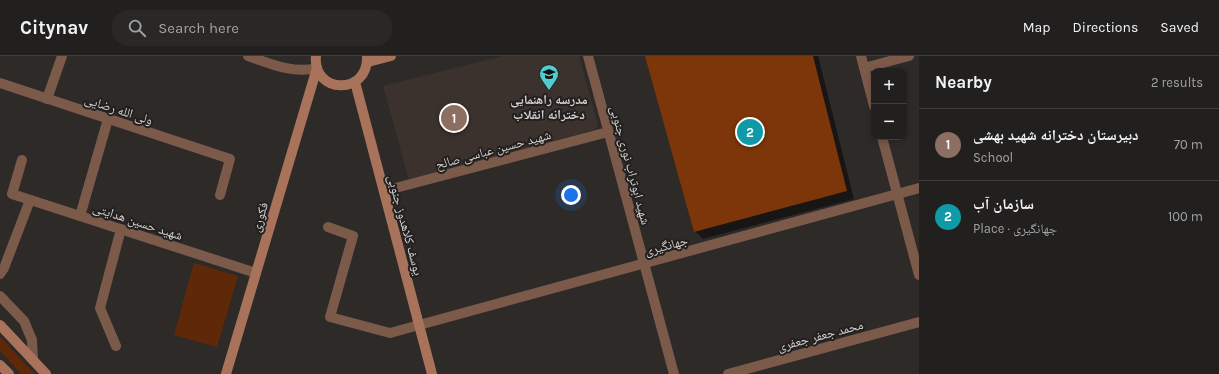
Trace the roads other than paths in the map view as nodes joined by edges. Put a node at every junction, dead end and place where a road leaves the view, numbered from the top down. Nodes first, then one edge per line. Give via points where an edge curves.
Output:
1 (62, 56) edge
2 (248, 56) edge
3 (316, 56) edge
4 (391, 56) edge
5 (588, 56) edge
6 (861, 56) edge
7 (909, 56) edge
8 (368, 59) edge
9 (317, 68) junction
10 (864, 68) junction
11 (355, 82) junction
12 (0, 83) edge
13 (47, 99) junction
14 (873, 104) edge
15 (108, 119) junction
16 (608, 132) junction
17 (883, 140) edge
18 (22, 160) dead end
19 (919, 188) edge
20 (384, 191) junction
21 (898, 194) junction
22 (220, 195) dead end
23 (30, 200) junction
24 (80, 216) junction
25 (328, 227) dead end
26 (121, 229) junction
27 (644, 264) junction
28 (256, 273) junction
29 (0, 274) edge
30 (919, 275) edge
31 (0, 296) edge
32 (919, 322) edge
33 (0, 325) edge
34 (420, 326) junction
35 (116, 346) dead end
36 (34, 360) junction
37 (0, 364) edge
38 (9, 374) edge
39 (46, 374) edge
40 (226, 374) edge
41 (432, 374) edge
42 (674, 374) edge
43 (728, 374) edge

1 - 13 street
2 - 9 street via 285,68 306,71
3 - 9 main road
4 - 8 main road
5 - 16 street, شهید ابوتراب نوری جنوبی
6 - 10 street
7 - 10 street
8 - 11 main road via 366,70
9 - 11 main road via 330,83 342,86
9 - 28 main road, فکوری
10 - 14 street
11 - 20 main road, یوسف کلاهدوز جنوبی
12 - 13 street, ولی الله رضایی
13 - 15 street, ولی الله رضایی
15 - 22 street, ولی الله رضایی via 230,159
15 - 24 street
16 - 20 street, شهید حسین عباسی صالح
16 - 27 street, شهید ابوتراب نوری جنوبی
17 - 21 street
18 - 23 street, شهید حسین هدایتی via 12,194
19 - 21 street, جهانگیری
20 - 34 main road, یوسف کلاهدوز جنوبی
21 - 27 street, جهانگیری
21 - 30 street
23 - 24 street, شهید حسین هدایتی
23 - 29 street
24 - 26 street, شهید حسین هدایتی
25 - 34 street, جهانگیری via 354,236 330,317 390,333
26 - 28 street, شهید حسین هدایتی
26 - 35 street via 100,308
27 - 34 street, جهانگیری
27 - 42 street, شهید ابوتراب نوری جنوبی
28 - 40 main road, فکوری
31 - 36 street via 24,321 32,340
32 - 43 street, محمد جعفر جعفری
33 - 36 main road
34 - 41 main road, یوسف کلاهدوز جنوبی
36 - 39 main road
37 - 38 main road

